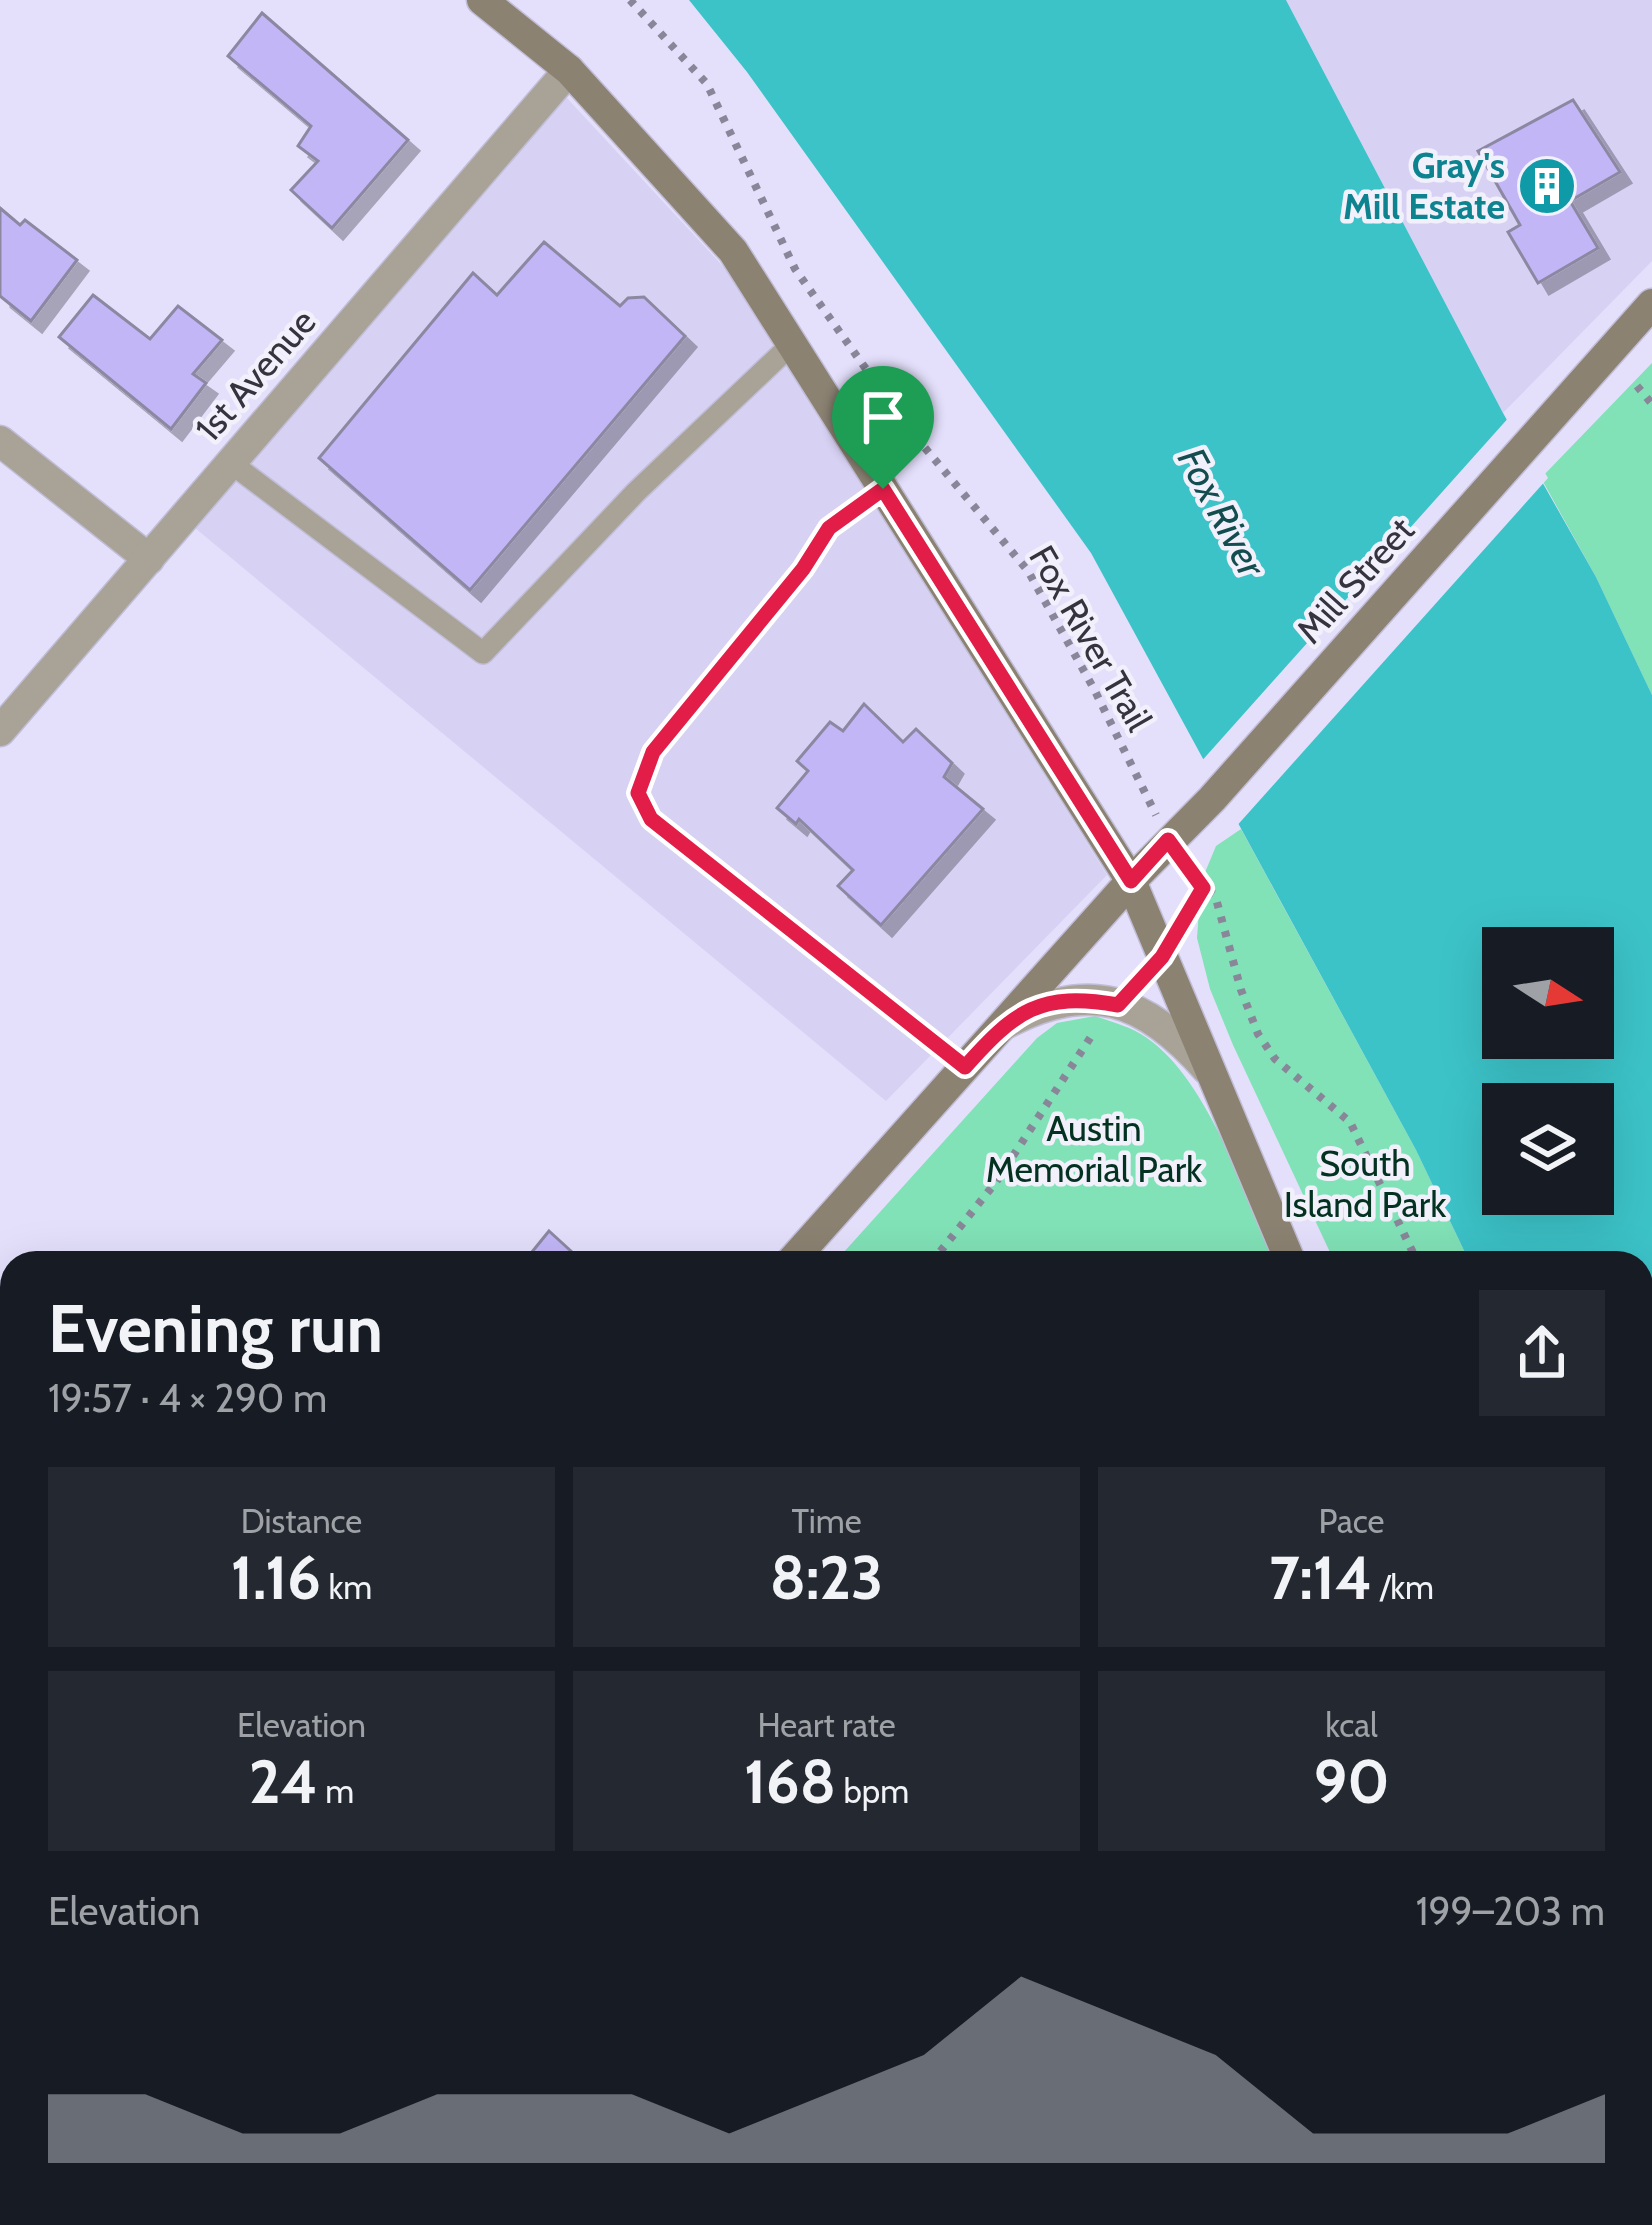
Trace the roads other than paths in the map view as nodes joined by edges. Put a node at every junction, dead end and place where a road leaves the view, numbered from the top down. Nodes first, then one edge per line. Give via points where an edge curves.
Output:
1 (482, 0) edge
2 (569, 70) junction
3 (1652, 304) edge
4 (792, 344) junction
5 (0, 441) edge
6 (232, 463) junction
7 (883, 489) junction
8 (149, 559) junction
9 (0, 731) edge
10 (1131, 881) junction
11 (1003, 1025) junction
12 (965, 1067) junction
13 (1211, 1073) junction
14 (801, 1251) edge
15 (1286, 1251) edge

1 - 2 street
2 - 4 street via 733,251
2 - 6 street, 1st Avenue
3 - 10 street, Mill Street
4 - 6 lane via 483,653
4 - 7 street
5 - 8 street
6 - 8 street, 1st Avenue
7 - 10 street
7 - 12 lane via 829,528 653,752 638,793 651,819
8 - 9 street, 1st Avenue
10 - 11 street, Mill Street
10 - 13 street
11 - 12 street, Mill Street
11 - 13 street via 1061,999 1118,1005 1155,1019
12 - 14 street, Mill Street
13 - 15 street

